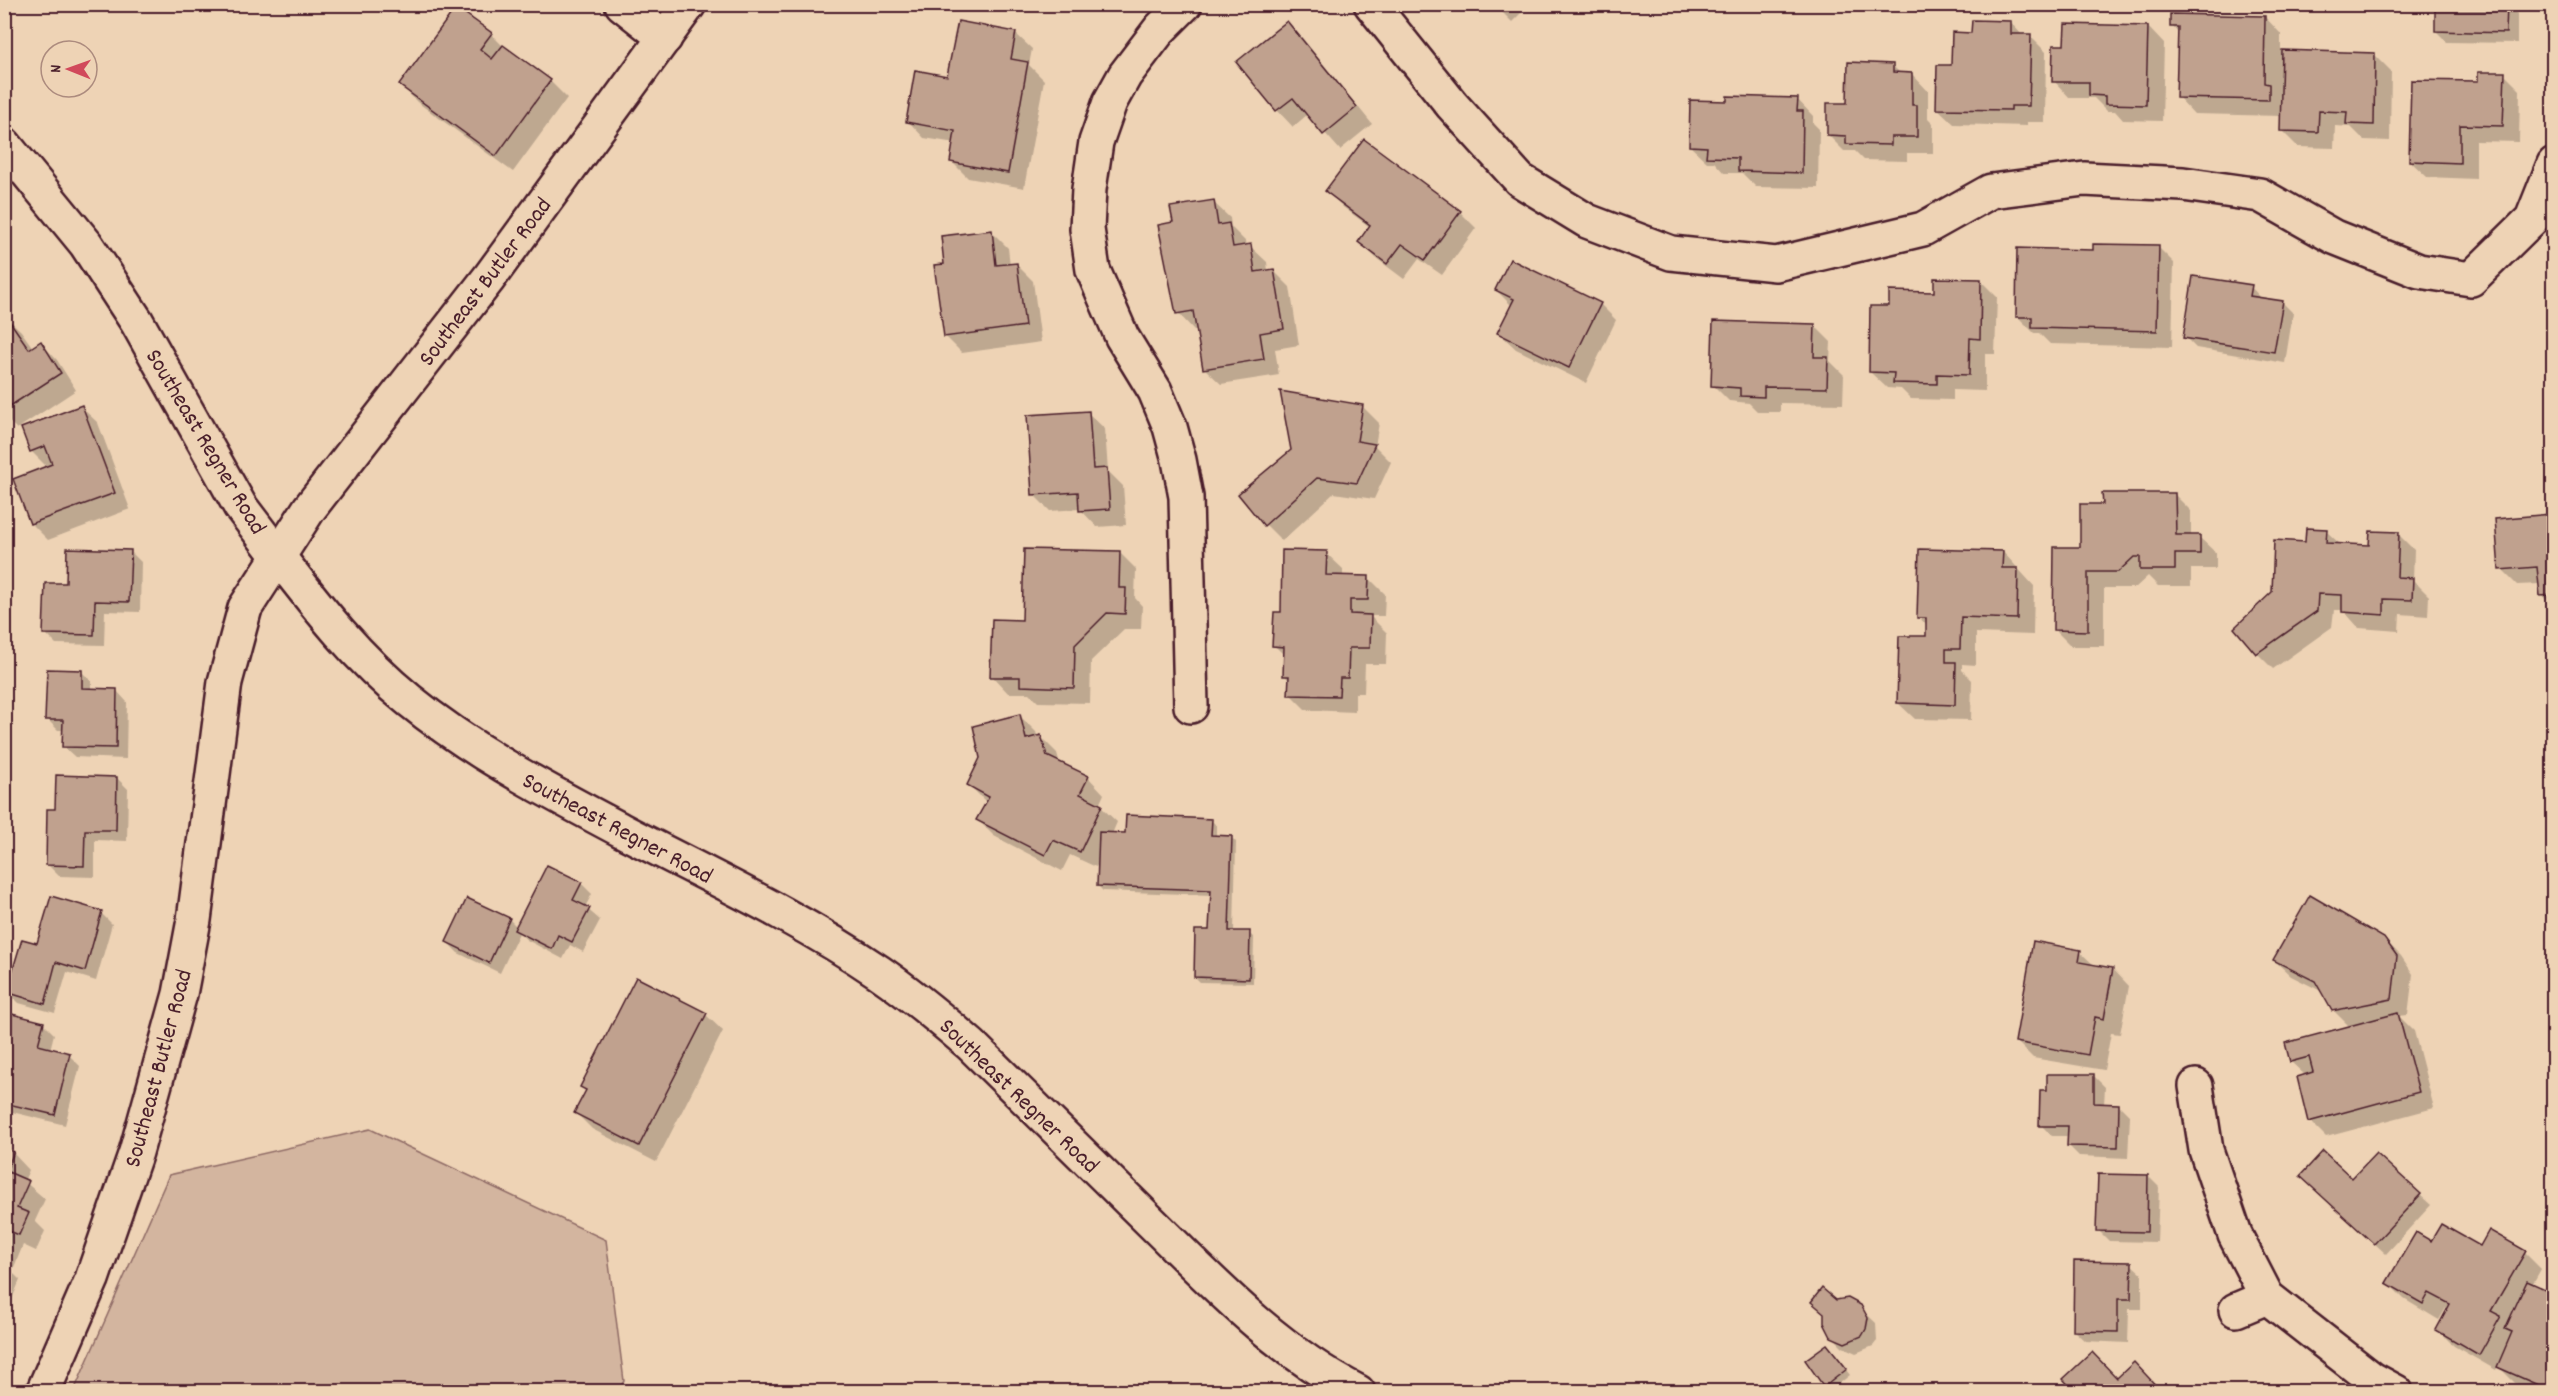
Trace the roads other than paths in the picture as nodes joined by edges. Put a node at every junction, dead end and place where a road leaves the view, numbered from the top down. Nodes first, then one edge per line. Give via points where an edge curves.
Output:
1 (622, 4) edge
2 (689, 4) edge
3 (1185, 4) edge
4 (1371, 4) edge
5 (665, 38) junction
6 (4, 144) edge
7 (2553, 164) edge
8 (279, 556) junction
9 (1191, 706) dead end
10 (2196, 1086) dead end
11 (2267, 1297) junction
12 (2236, 1310) dead end
13 (43, 1392) edge
14 (1358, 1392) edge
15 (2396, 1392) edge

1 - 5 street
2 - 5 street, Southeast Butler Road
3 - 9 street via 1160,29 1110,102 1095,142 1088,229 1093,270 1122,337 1155,391 1179,460 1186,498
4 - 7 street via 1452,105 1520,180 1587,221 1671,253 1776,264 1923,229 1990,191 2084,179 2183,184 2260,195 2344,241 2419,271 2471,279 2532,219
5 - 8 street, Southeast Butler Road via 489,278 309,509
6 - 8 street, Southeast Regner Road via 86,244 137,322 240,506
8 - 13 street, Southeast Butler Road via 245,608 225,682 194,920 177,1005 136,1152 92,1280
8 - 14 street, Southeast Regner Road via 336,631 373,669 449,730 540,787 785,915 878,971 930,1009 1217,1287 1315,1369
10 - 11 street via 2206,1150 2235,1235
11 - 12 street
11 - 15 street via 2372,1379

